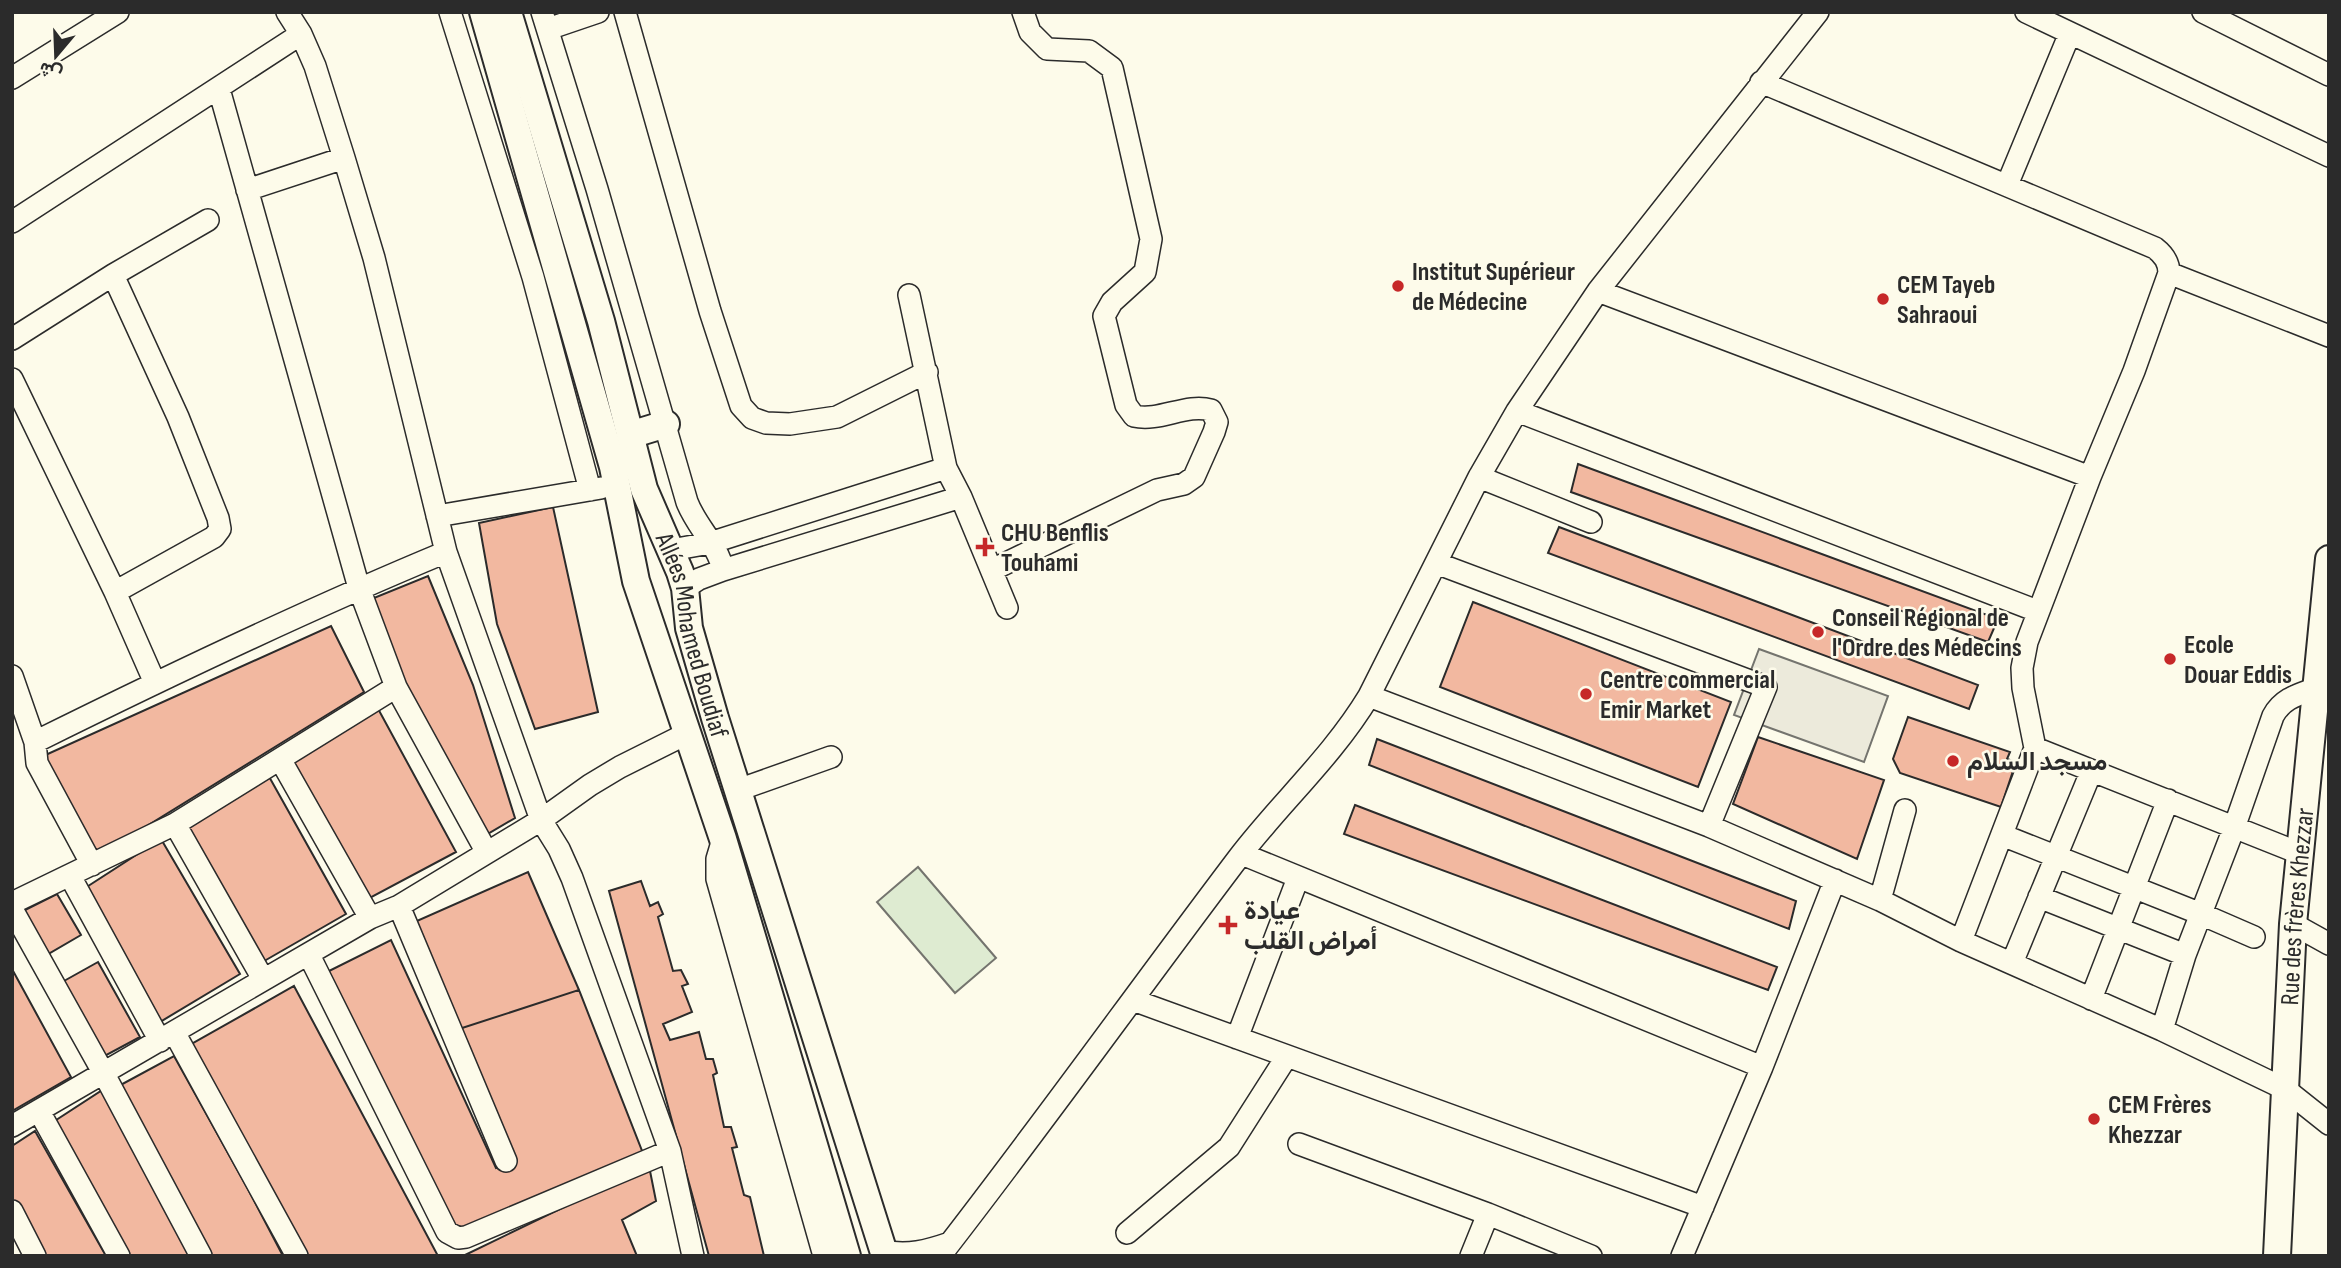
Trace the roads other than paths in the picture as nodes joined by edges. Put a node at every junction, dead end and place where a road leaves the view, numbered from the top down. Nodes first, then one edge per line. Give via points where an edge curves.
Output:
1 (118, 12) edge
2 (287, 12) edge
3 (450, 12) edge
4 (483, 12) edge
5 (508, 12) edge
6 (598, 12) edge
7 (625, 12) edge
8 (1023, 12) edge
9 (1818, 12) edge
10 (2026, 12) edge
11 (2203, 12) edge
12 (545, 21) edge
13 (2070, 33) junction
14 (301, 34) junction
15 (2329, 75) edge
16 (12, 78) edge
17 (1761, 82) junction
18 (219, 89) junction
19 (2329, 156) edge
20 (344, 158) junction
21 (2007, 185) junction
22 (247, 190) junction
23 (208, 220) dead end
24 (12, 222) edge
25 (2169, 273) junction
26 (113, 275) junction
27 (1598, 291) junction
28 (909, 295) dead end
29 (2329, 336) edge
30 (12, 339) edge
31 (927, 372) junction
32 (12, 379) edge
33 (1517, 411) junction
34 (666, 424) junction
35 (631, 435) junction
36 (946, 468) junction
37 (1479, 477) junction
38 (2090, 477) junction
39 (617, 485) junction
40 (590, 490) junction
41 (961, 497) junction
42 (437, 516) junction
43 (1591, 522) dead end
44 (710, 543) junction
45 (671, 550) junction
46 (446, 552) junction
47 (632, 558) junction
48 (2329, 559) edge
49 (1436, 564) junction
50 (723, 570) junction
51 (992, 570) junction
52 (359, 588) junction
53 (685, 588) junction
54 (115, 592) junction
55 (645, 604) junction
56 (1007, 608) dead end
57 (2037, 611) junction
58 (2326, 616) edge
59 (12, 676) edge
60 (155, 683) junction
61 (396, 687) junction
62 (2322, 694) edge
63 (1369, 696) junction
64 (688, 733) junction
65 (35, 742) junction
66 (2035, 748) junction
67 (831, 757) dead end
68 (280, 759) junction
69 (2091, 772) junction
70 (738, 790) junction
71 (2168, 800) junction
72 (1905, 810) dead end
73 (541, 820) junction
74 (175, 824) junction
75 (1709, 826) junction
76 (2234, 828) junction
77 (2002, 835) junction
78 (723, 839) junction
79 (486, 852) junction
80 (2299, 853) junction
81 (1242, 854) junction
82 (2057, 856) junction
83 (92, 865) junction
84 (70, 876) junction
85 (1298, 878) junction
86 (1835, 880) junction
87 (2135, 888) junction
88 (2039, 897) junction
89 (1880, 900) junction
90 (12, 903) edge
91 (398, 906) junction
92 (12, 909) edge
93 (2201, 914) junction
94 (370, 918) junction
95 (2293, 924) junction
96 (2120, 928) junction
97 (2254, 937) dead end
98 (1961, 940) junction
99 (2329, 944) edge
100 (309, 955) junction
101 (2185, 955) junction
102 (2012, 963) junction
103 (263, 979) junction
104 (2091, 999) junction
105 (1133, 1000) junction
106 (2162, 1030) junction
107 (167, 1036) junction
108 (1237, 1038) junction
109 (1287, 1056) junction
110 (1762, 1067) junction
111 (104, 1074) junction
112 (2285, 1089) junction
113 (39, 1111) junction
114 (2329, 1125) edge
115 (12, 1126) edge
116 (1298, 1144) dead end
117 (670, 1151) junction
118 (506, 1161) dead end
119 (1703, 1207) junction
120 (12, 1211) edge
121 (1488, 1214) junction
122 (1127, 1233) dead end
123 (945, 1249) edge
124 (884, 1253) edge
125 (35, 1256) edge
126 (119, 1256) edge
127 (201, 1256) edge
128 (297, 1256) edge
129 (693, 1256) edge
130 (824, 1256) edge
131 (847, 1256) edge
132 (1471, 1256) edge
133 (1591, 1256) edge
134 (1682, 1256) edge
135 (2277, 1256) edge

1 - 16 street
2 - 14 street
3 - 40 street via 533,277
4 - 39 main road, Allées Mohamed Boudiaf
5 - 35 main road, Allées Mohamed Boudiaf
6 - 12 street
7 - 31 street via 709,311 741,406 752,418 766,423 837,417
8 - 51 street via 1030,32 1047,49 1089,51 1112,68 1152,239 1145,272 1112,302 1104,316 1126,405 1134,416 1147,419 1201,407 1211,410 1217,422 1194,477 1184,484 1157,490
9 - 17 street
10 - 13 street
11 - 15 street
12 - 34 street
13 - 19 street
13 - 21 street
14 - 18 street
14 - 20 street
17 - 21 street
17 - 27 street
18 - 22 street
18 - 24 street
20 - 22 street
20 - 42 street via 374,258
21 - 25 street via 2155,248 2163,254
22 - 52 street
23 - 26 street
25 - 29 street
25 - 38 street
26 - 30 street
26 - 54 street via 178,417 220,529 214,537
27 - 33 street
27 - 38 street
28 - 31 street
31 - 36 street
32 - 54 street
33 - 37 street
33 - 57 street
34 - 35 main road
34 - 44 street via 687,502
35 - 45 main road, Allées Mohamed Boudiaf via 648,503
36 - 41 street
36 - 44 street
37 - 43 street
37 - 49 street
38 - 57 street
39 - 40 street
39 - 47 main road, Allées Mohamed Boudiaf
40 - 42 street
41 - 50 street
41 - 51 street
42 - 46 street
44 - 45 street
44 - 50 street
45 - 47 main road
45 - 53 main road, Allées Mohamed Boudiaf
46 - 52 street
46 - 73 street
47 - 55 main road, Allées Mohamed Boudiaf
48 - 58 main road, Rue des frères Khezzar
49 - 63 street
49 - 75 street via 1766,687
50 - 53 street
51 - 56 street
52 - 60 street
52 - 61 street
53 - 55 main road via 669,599
53 - 70 main road, Allées Mohamed Boudiaf via 689,628
54 - 60 street
55 - 64 main road, Allées Mohamed Boudiaf
57 - 66 street via 2022,668
58 - 62 main road, Rue des frères Khezzar
59 - 65 street
60 - 65 street
61 - 68 street
61 - 79 street
62 - 76 street via 2290,697 2277,708
62 - 80 main road, Rue des frères Khezzar
63 - 75 street
63 - 81 street via 1332,751
64 - 73 street via 590,785
64 - 78 main road, Allées Mohamed Boudiaf
65 - 83 street via 37,763
66 - 69 street
66 - 77 street
67 - 70 street
68 - 74 street
68 - 94 street
69 - 71 street
69 - 82 street
70 - 124 main road, Allées Mohamed Boudiaf
71 - 76 street
71 - 87 street
72 - 89 street
73 - 79 street
73 - 117 street via 572,878
74 - 83 street
74 - 103 street
75 - 86 street
76 - 80 street
76 - 93 street
77 - 82 street
77 - 98 street
78 - 130 street via 718,879
78 - 131 main road, Allées Mohamed Boudiaf
79 - 91 street
80 - 95 main road, Rue des frères Khezzar
81 - 85 street
81 - 105 street
82 - 87 street
82 - 88 street
83 - 84 street
84 - 90 street
84 - 107 street
85 - 108 street
85 - 110 street
86 - 89 street
86 - 110 street
87 - 93 street
87 - 96 street
88 - 96 street
88 - 102 street
89 - 98 street
91 - 94 street
91 - 118 street
92 - 111 street
93 - 97 street
93 - 101 street
94 - 100 street
95 - 99 street
95 - 112 main road, Rue des frères Khezzar
96 - 101 street
96 - 104 street
98 - 102 street
100 - 103 street
100 - 117 street via 452,1236 466,1237
101 - 106 street
102 - 104 street
103 - 107 street
104 - 106 street
105 - 108 street
105 - 123 street
106 - 112 street
107 - 111 street
107 - 128 street
108 - 109 street
109 - 119 street
109 - 122 street via 1229,1147
110 - 119 street
111 - 113 street
111 - 127 street
112 - 114 street
112 - 135 main road, Rue des frères Khezzar
113 - 115 street
113 - 126 street
116 - 121 street
117 - 129 street
119 - 134 street
120 - 125 street
121 - 132 street
121 - 133 street
123 - 124 street

